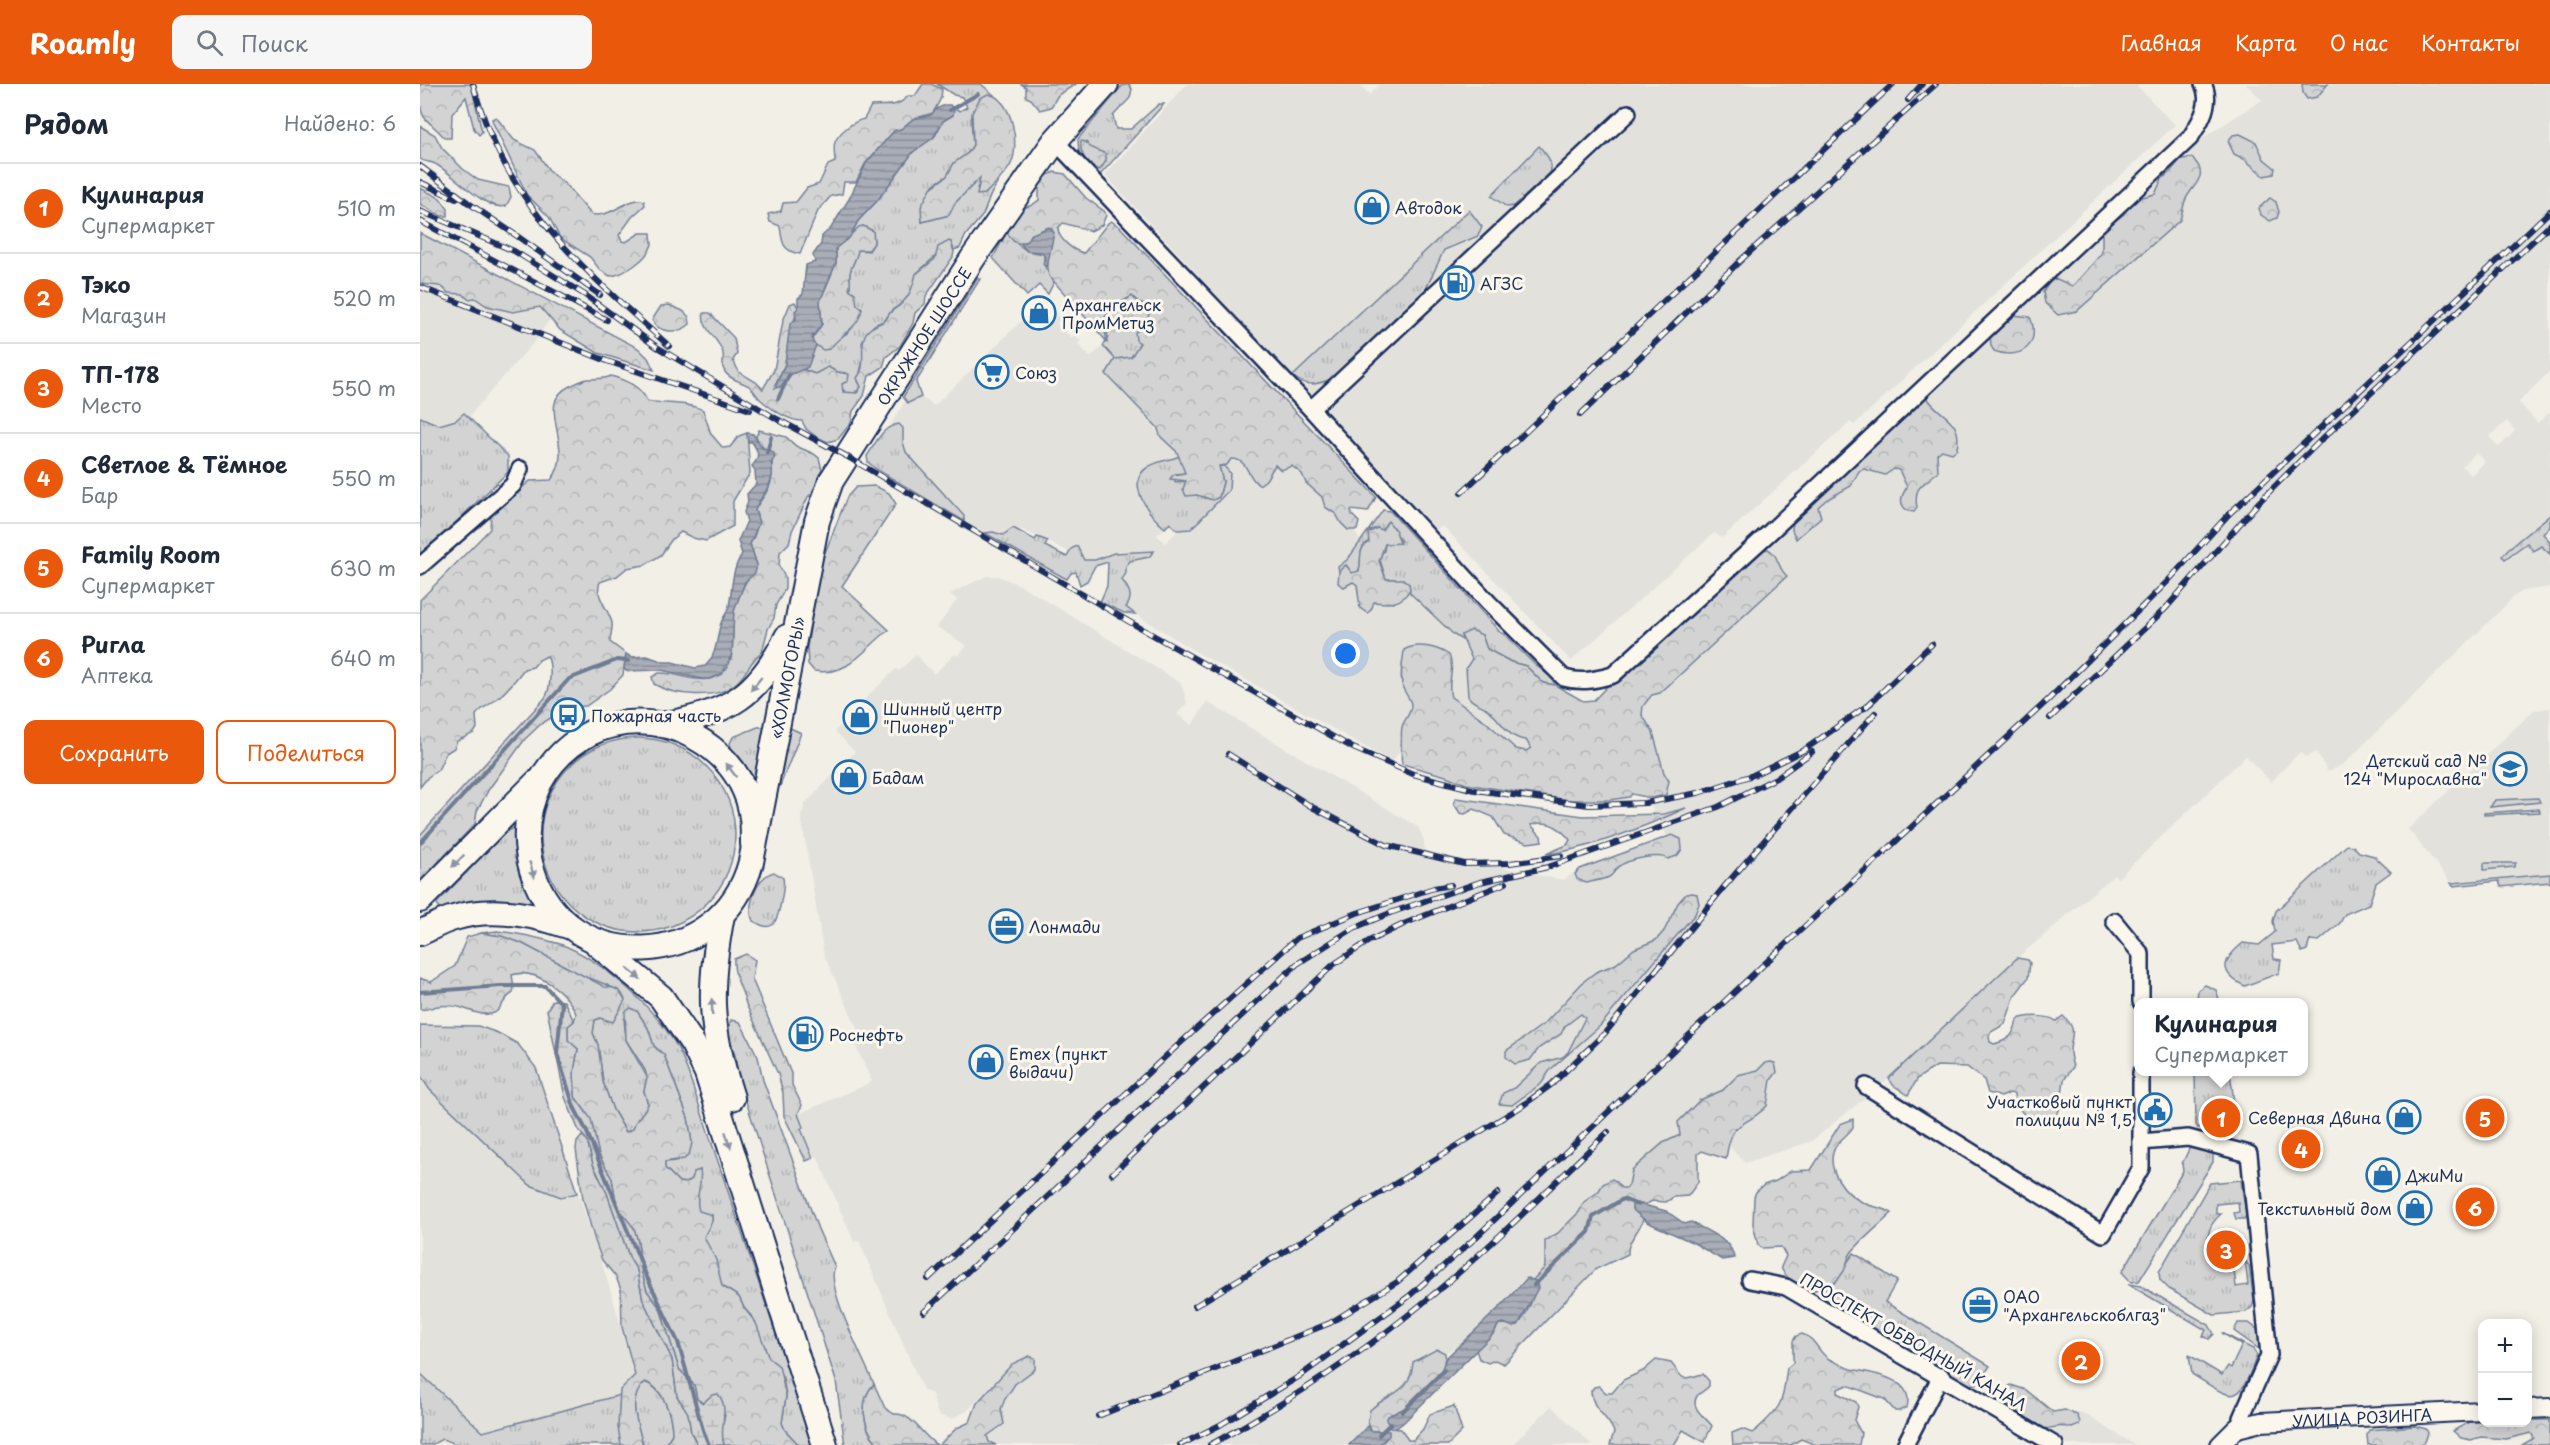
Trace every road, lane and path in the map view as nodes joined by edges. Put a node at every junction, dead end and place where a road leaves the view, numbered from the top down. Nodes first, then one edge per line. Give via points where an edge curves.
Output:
1 (1106, 84) edge
2 (2204, 84) edge
3 (1628, 113) dead end
4 (1055, 141) junction
5 (1311, 409) junction
6 (520, 469) dead end
7 (420, 566) edge
8 (797, 616) junction
9 (664, 725) junction
10 (544, 775) junction
11 (753, 844) junction
12 (420, 900) edge
13 (722, 915) junction
14 (2114, 921) dead end
15 (420, 933) edge
16 (581, 933) junction
17 (2141, 998) edge
18 (2141, 1076) edge
19 (1866, 1086) dead end
20 (2141, 1142) junction
21 (1750, 1280) dead end
22 (1941, 1376) junction
23 (2550, 1408) edge
24 (2532, 1409) edge
25 (2478, 1411) edge
26 (2244, 1425) junction
27 (825, 1445) edge
28 (834, 1445) edge
29 (1905, 1445) edge
30 (2055, 1445) edge
31 (2220, 1445) edge

1 - 4 main road, ОКРУЖНОЕ ШОССЕ
2 - 5 street via 2205,114 2190,138 1613,675 1578,682 1564,678 1489,603
3 - 5 street
4 - 5 street
4 - 8 main road, ОКРУЖНОЕ ШОССЕ via 973,258 831,481 817,521
6 - 7 street via 513,485
8 -> 9 main road, «ХОЛМОГОРЫ» via 776,659 749,692 700,718
8 - 11 main road, «ХОЛМОГОРЫ»
9 - 10 main road, «ХОЛМОГОРЫ» via 632,722 596,731 569,747
11 -> 9 main road, «ХОЛМОГОРЫ» via 752,816 731,768 696,737
10 -> 12 main road, «ХОЛМОГОРЫ»
10 -> 16 main road, «ХОЛМОГОРЫ» via 529,812 527,850 544,898
11 - 13 main road, «ХОЛМОГОРЫ» via 742,887
13 - 16 main road, «ХОЛМОГОРЫ» via 692,938 653,949 611,946
28 -> 13 main road via 825,1392 721,1065 712,1012 712,984
14 - 17 street via 2141,954
15 - 16 main road, «ХОЛМОГОРЫ» via 453,918 494,912 539,916
16 -> 27 main road via 661,997 688,1035 707,1073
18 - 20 street
19 - 20 street via 2103,1234 2141,1168
20 - 26 street via 2188,1138 2249,1154 2269,1355 2241,1418
21 - 22 street, ПРОСПЕКТ ОБВОДНЫЙ КАНАЛ via 1786,1287
22 - 29 street
22 - 30 street, ПРОСПЕКТ ОБВОДНЫЙ КАНАЛ
23 - 24 street
25 - 26 street, УЛИЦА РОЗИНГА
26 - 31 street

